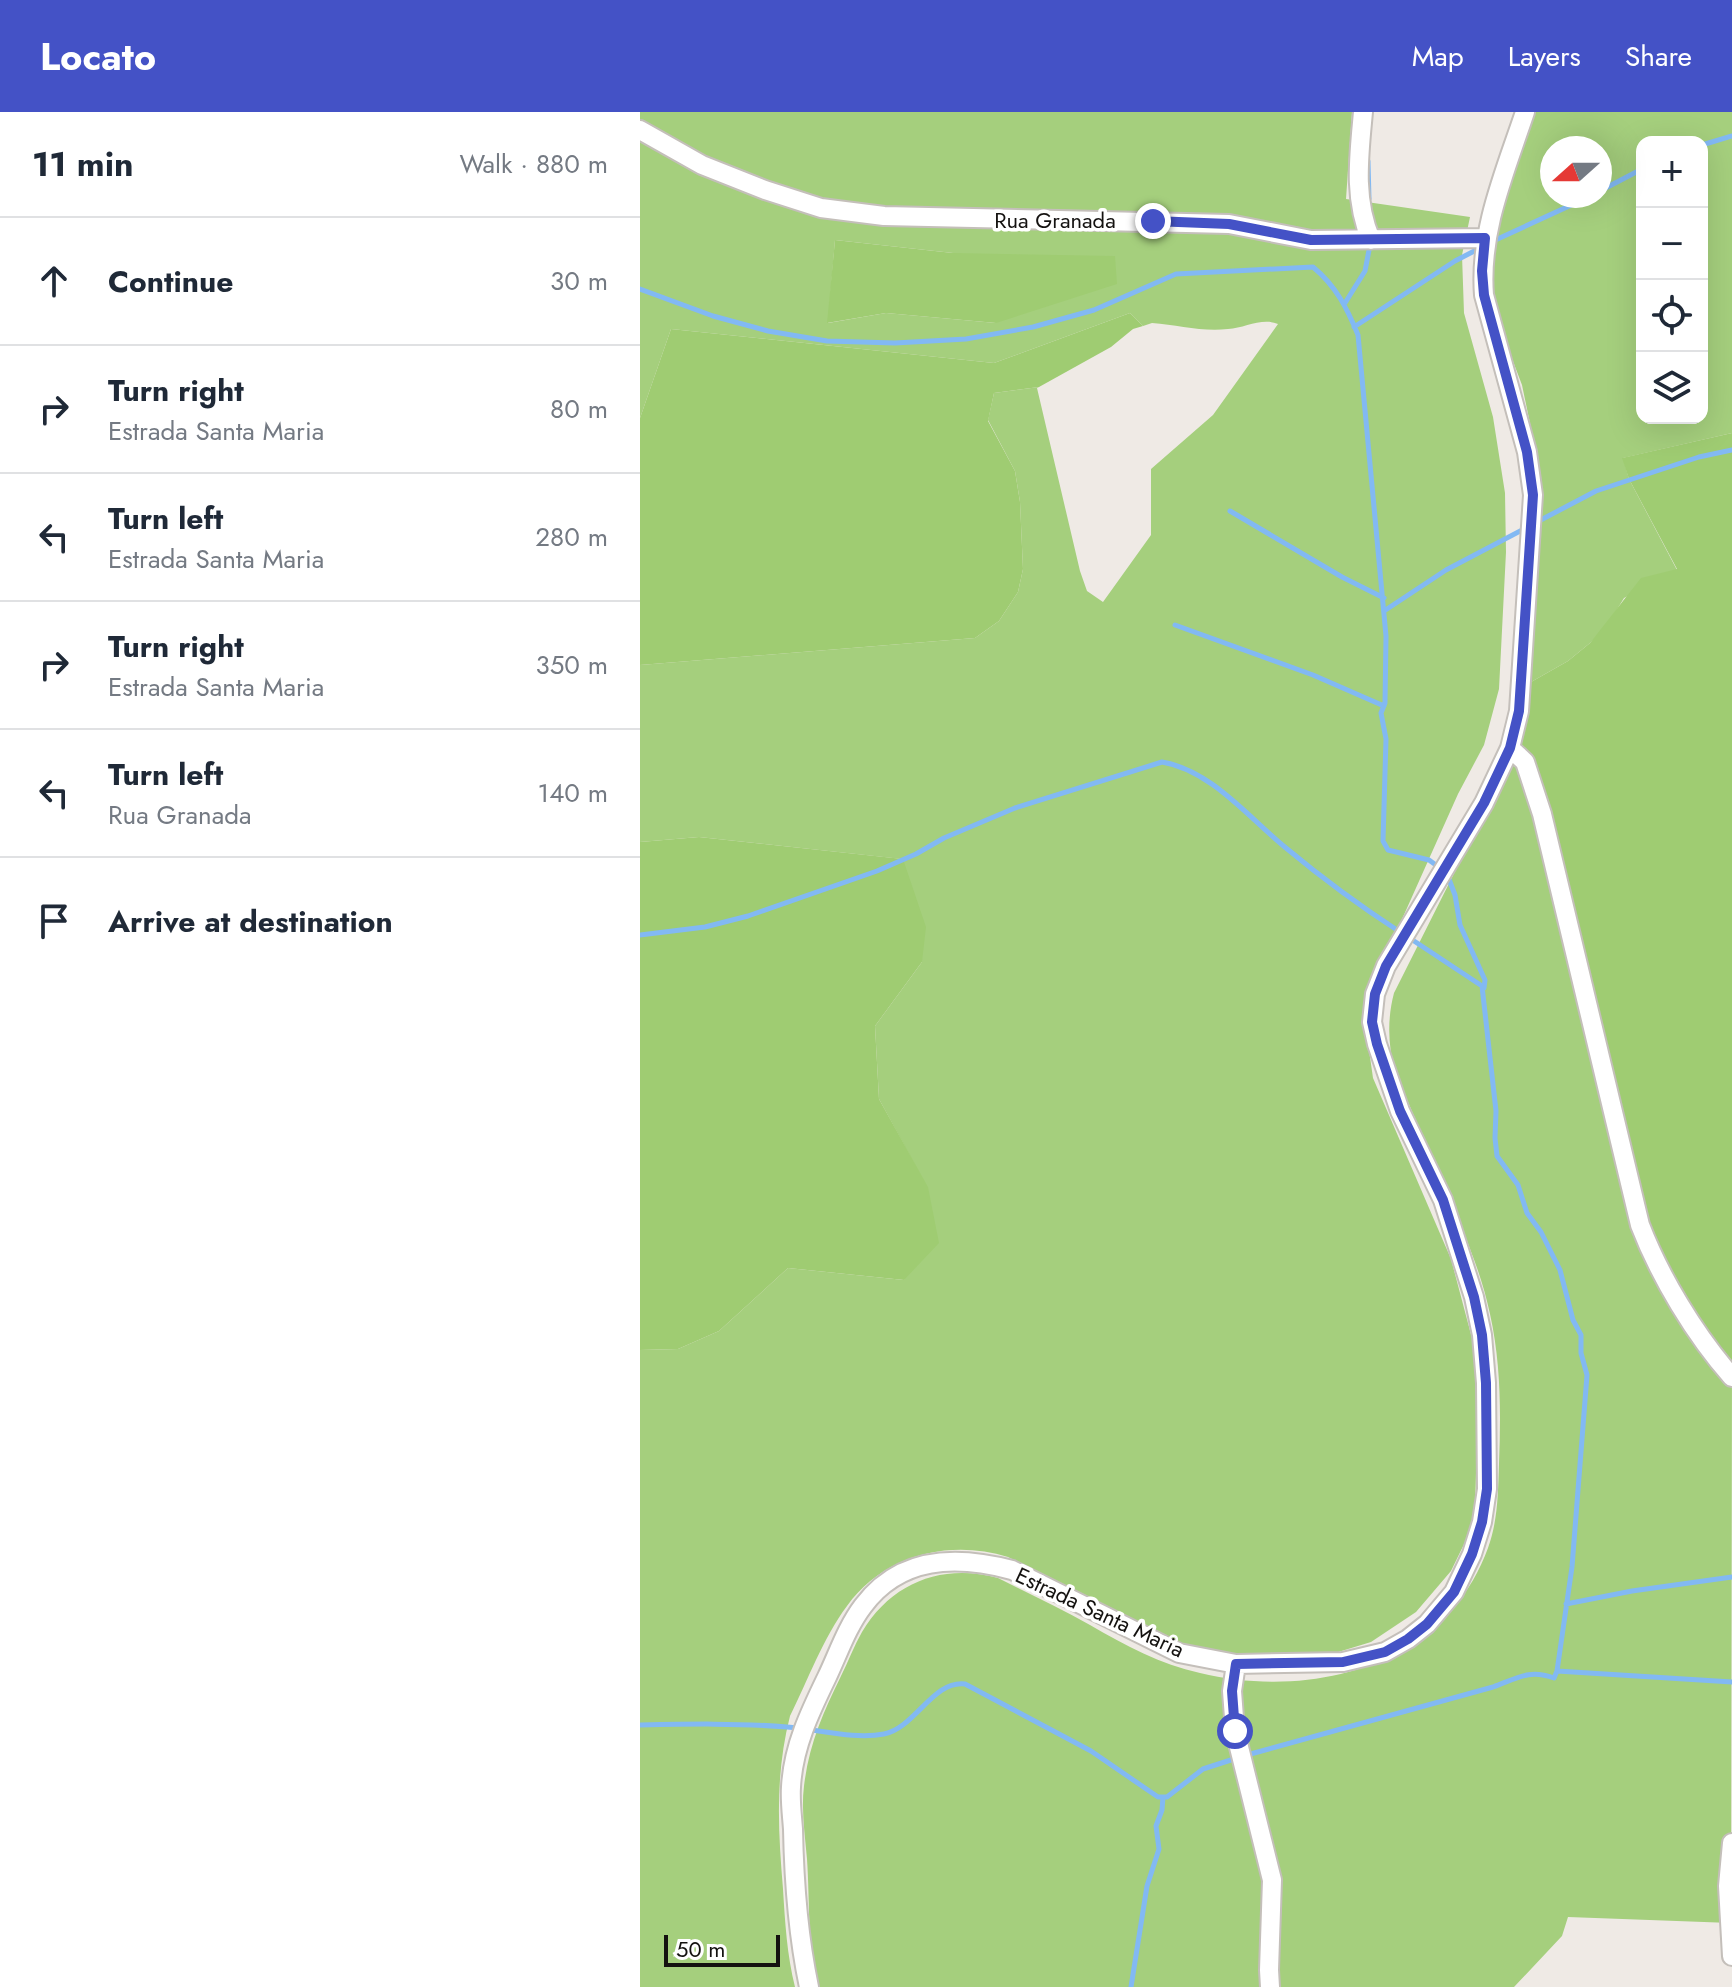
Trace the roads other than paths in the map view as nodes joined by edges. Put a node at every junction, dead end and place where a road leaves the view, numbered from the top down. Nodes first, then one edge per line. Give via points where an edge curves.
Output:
1 (1363, 112) edge
2 (1525, 112) edge
3 (640, 130) edge
4 (1485, 238) junction
5 (1371, 240) junction
6 (1510, 748) junction
7 (1732, 1377) edge
8 (1236, 1664) junction
9 (1732, 1843) edge
10 (1732, 1956) edge
11 (809, 1987) edge
12 (1270, 1987) edge

1 - 5 street via 1359,200
2 - 4 street, Estrada Santa Maria
3 - 5 street, Rua Granada via 702,165 821,208 937,219 1229,224 1311,240
4 - 5 street, Rua Granada
4 - 6 street, Estrada Santa Maria via 1484,295 1527,452 1533,495 1519,711
6 - 7 street via 1525,762 1542,814 1640,1225 1707,1348
6 - 8 street, Estrada Santa Maria via 1484,803 1386,966 1372,1022 1400,1111 1443,1200 1474,1297 1486,1383 1487,1489 1482,1522 1454,1592 1408,1639 1385,1652 1343,1662
8 - 11 street, Estrada Santa Maria via 1179,1653 990,1564 934,1563 885,1582 851,1626 795,1755 794,1878
8 - 12 street via 1235,1731 1272,1880
9 - 10 street

